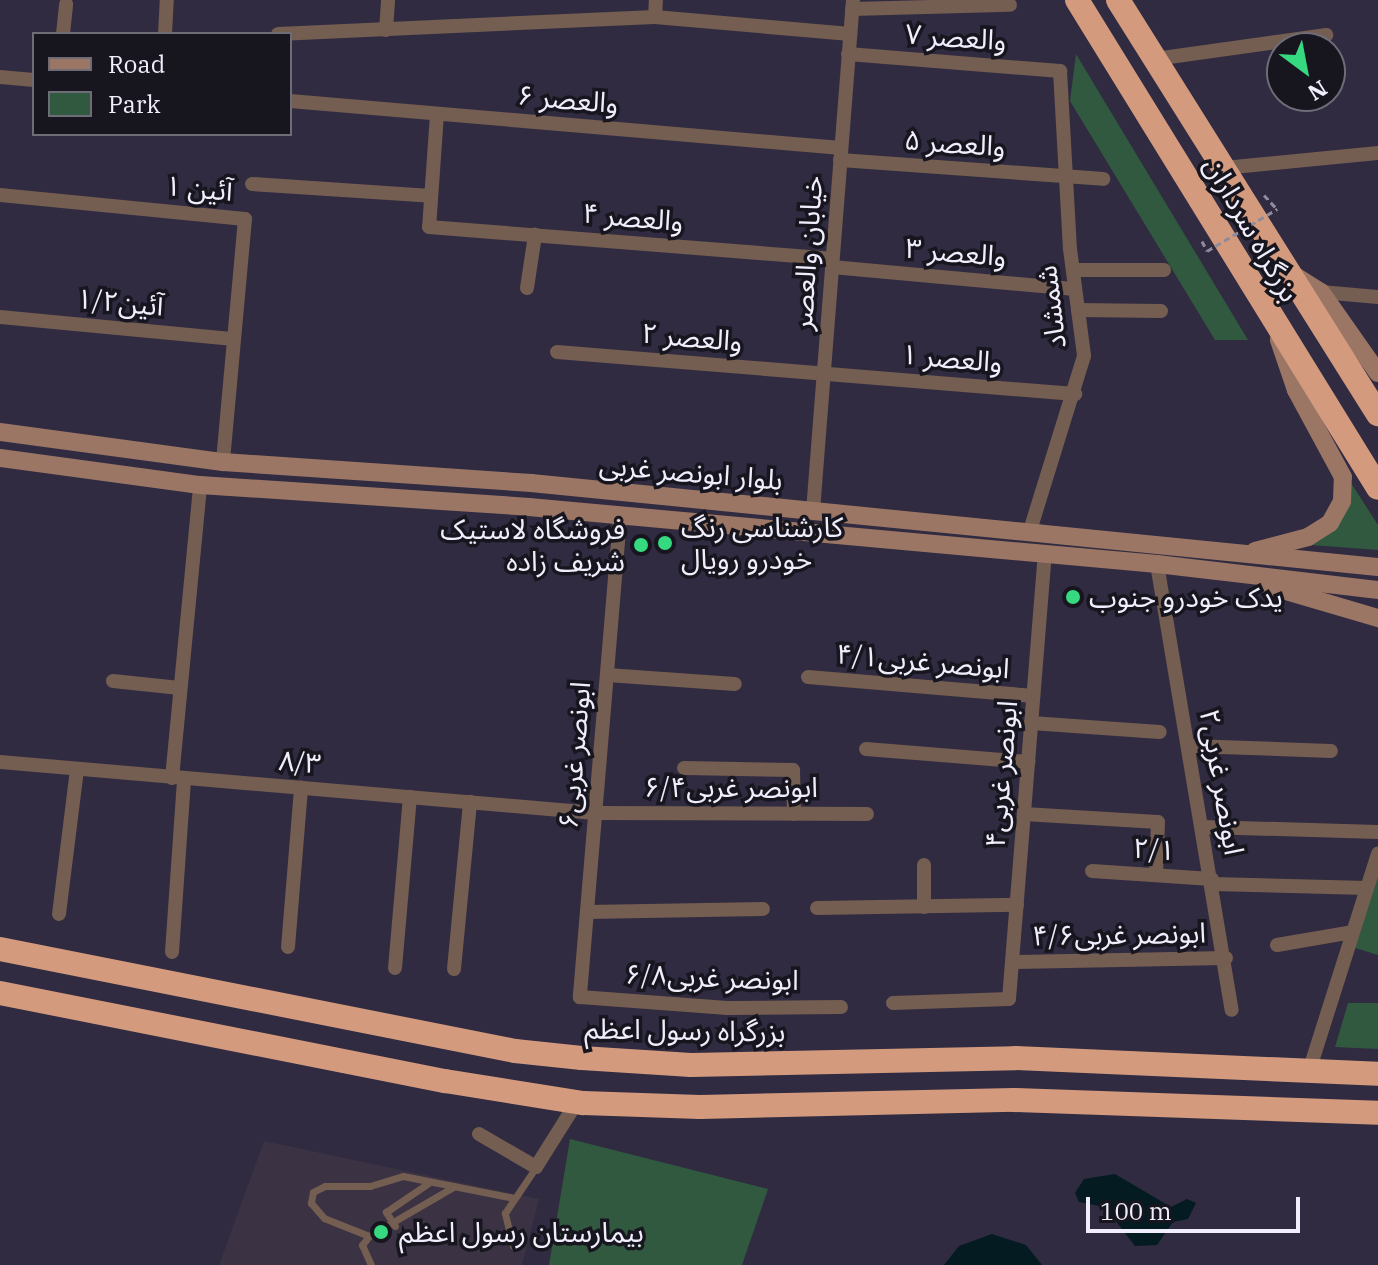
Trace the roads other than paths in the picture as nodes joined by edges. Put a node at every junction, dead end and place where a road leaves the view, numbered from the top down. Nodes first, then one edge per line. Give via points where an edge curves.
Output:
1 (167, 0) edge
2 (388, 0) edge
3 (656, 0) edge
4 (1077, 0) edge
5 (1118, 0) edge
6 (66, 4) dead end
7 (852, 5) edge
8 (1010, 5) dead end
9 (655, 17) junction
10 (386, 30) junction
11 (63, 32) edge
12 (165, 32) edge
13 (292, 33) edge
14 (850, 34) junction
15 (1266, 43) edge
16 (848, 54) junction
17 (1155, 59) junction
18 (1060, 71) joint
19 (0, 77) edge
20 (32, 80) edge
21 (292, 101) edge
22 (437, 114) junction
23 (1378, 153) edge
24 (840, 154) junction
25 (1224, 168) junction
26 (1066, 178) junction
27 (1103, 179) dead end
28 (252, 184) dead end
29 (0, 195) edge
30 (431, 196) junction
31 (535, 235) junction
32 (832, 263) junction
33 (1073, 270) junction
34 (1164, 270) dead end
35 (1291, 273) junction
36 (527, 288) dead end
37 (1075, 289) junction
38 (1321, 292) junction
39 (1378, 297) edge
40 (1078, 310) junction
41 (1161, 311) dead end
42 (0, 317) edge
43 (1274, 326) junction
44 (234, 339) junction
45 (557, 352) dead end
46 (824, 373) junction
47 (1378, 373) edge
48 (1075, 394) junction
49 (1378, 414) edge
50 (0, 432) edge
51 (0, 458) edge
52 (223, 462) junction
53 (323, 468) junction
54 (200, 485) junction
55 (1378, 488) edge
56 (322, 494) junction
57 (813, 511) junction
58 (620, 518) junction
59 (1030, 530) junction
60 (1045, 554) junction
61 (1243, 554) junction
62 (1157, 564) junction
63 (1378, 567) edge
64 (1240, 575) junction
65 (1378, 590) edge
66 (1378, 618) edge
67 (607, 675) junction
68 (808, 677) dead end
69 (113, 681) dead end
70 (735, 684) dead end
71 (180, 688) junction
72 (1033, 696) junction
73 (1031, 723) junction
74 (1160, 732) dead end
75 (1190, 746) junction
76 (866, 749) dead end
77 (1331, 751) dead end
78 (0, 762) edge
79 (1028, 762) junction
80 (684, 768) dead end
81 (77, 769) junction
82 (178, 778) junction
83 (301, 788) junction
84 (410, 797) junction
85 (470, 802) junction
86 (595, 813) junction
87 (794, 814) junction
88 (867, 814) dead end
89 (1024, 814) junction
90 (1203, 827) junction
91 (1378, 832) edge
92 (1378, 854) edge
93 (924, 865) dead end
94 (1092, 871) dead end
95 (1156, 875) junction
96 (1213, 882) junction
97 (1367, 888) junction
98 (1017, 905) junction
99 (924, 907) junction
100 (817, 908) dead end
101 (763, 909) dead end
102 (587, 912) junction
103 (59, 914) dead end
104 (1352, 932) junction
105 (1277, 945) dead end
106 (288, 947) dead end
107 (0, 949) edge
108 (172, 952) dead end
109 (1226, 958) junction
110 (1012, 962) junction
111 (395, 968) dead end
112 (454, 969) dead end
113 (0, 993) edge
114 (580, 997) joint
115 (893, 1003) dead end
116 (841, 1007) dead end
117 (1232, 1010) dead end
118 (1310, 1068) junction
119 (1378, 1074) edge
120 (577, 1102) junction
121 (1378, 1113) edge
122 (479, 1134) dead end
123 (536, 1167) junction
124 (430, 1182) junction
125 (455, 1186) junction
126 (514, 1198) junction
127 (395, 1226) junction
128 (369, 1236) junction
129 (513, 1246) dead end
130 (371, 1265) edge

1 - 12 street
2 - 10 street
3 - 9 street
4 - 43 highway, بزرگراه سرداران
5 - 17 highway, بزرگراه سرداران
6 - 11 street
7 - 8 street
7 - 14 street, خیابان والعصر
9 - 10 street
9 - 14 street
10 - 13 street
14 - 16 street, خیابان والعصر
15 - 17 street
16 - 18 street, والعصر ۷
16 - 24 street, خیابان والعصر
17 - 25 highway, بزرگراه سرداران
18 - 26 street, شمشاد
19 - 20 street
21 - 22 street, والعصر ۶
22 - 24 street, والعصر ۶
22 - 30 street
23 - 25 street
24 - 26 street, والعصر ۵
24 - 32 street, خیابان والعصر
25 - 35 highway, بزرگراه سرداران
26 - 27 street, والعصر ۵
26 - 33 street, شمشاد
28 - 30 street
29 - 44 street, آئین ۱ via 245,219
30 - 31 street, والعصر ۴ via 429,227
31 - 32 street, والعصر ۴
31 - 36 street
32 - 37 street, والعصر ۳
32 - 46 street, خیابان والعصر
33 - 34 street
33 - 37 street, شمشاد
35 - 38 main road
35 - 49 highway, بزرگراه سرداران
37 - 40 street, شمشاد
38 - 39 street
38 - 47 main road
40 - 41 street
40 - 48 street, شمشاد via 1084,356
42 - 44 street, ۱/۲آئین
43 - 55 highway, بزرگراه سرداران
43 - 61 main road via 1296,390 1343,477 1342,501 1330,523 1308,537
44 - 52 street, آئین ۱
45 - 46 street, والعصر ۲
46 - 48 street, والعصر ۱
46 - 57 street, خیابان والعصر
48 - 59 street, شمشاد
50 - 52 main road, بلوار ابونصر غربی
51 - 54 main road, بلوار ابونصر غربی
52 - 53 main road, بلوار ابونصر غربی
53 - 56 main road
53 - 57 main road, بلوار ابونصر غربی
54 - 56 main road, بلوار ابونصر غربی
54 - 71 street
56 - 58 main road, بلوار ابونصر غربی
57 - 59 main road, بلوار ابونصر غربی
58 - 60 main road, بلوار ابونصر غربی
58 - 67 street, ۶ابونصر غربی
59 - 61 main road, بلوار ابونصر غربی
60 - 62 main road, بلوار ابونصر غربی
60 - 72 street, ۴ابونصر غربی
61 - 63 main road, بلوار ابونصر غربی
62 - 64 main road, بلوار ابونصر غربی
62 - 75 street, ۲ابونصر غربی
64 - 65 main road, بلوار ابونصر غربی
64 - 66 main road
67 - 70 street
67 - 86 street, ۶ابونصر غربی
68 - 72 street, ۴/۱ابونصر غربی
69 - 71 street
71 - 82 street
72 - 73 street, ۴ابونصر غربی
73 - 74 street
73 - 79 street, ۴ابونصر غربی
75 - 77 street
75 - 90 street, ۲ابونصر غربی
76 - 79 street
78 - 81 street, ۸/۳
79 - 89 street, ۴ابونصر غربی
80 - 87 street via 793,770
81 - 82 street, ۸/۳
81 - 103 street
82 - 83 street, ۸/۳
82 - 108 street
83 - 84 street, ۸/۳
83 - 106 street
84 - 85 street, ۸/۳
84 - 111 street
85 - 86 street, ۸/۳
85 - 112 street
86 - 87 street, ۶/۴ابونصر غربی
86 - 102 street, ۶ابونصر غربی
87 - 88 street, ۶/۴ابونصر غربی
89 - 95 street via 1158,822
89 - 98 street, ۴ابونصر غربی
90 - 91 street
90 - 96 street, ۲ابونصر غربی
92 - 97 street
93 - 99 street
94 - 95 street, ۲/۱
95 - 96 street, ۲/۱
96 - 97 street, ۲/۱
96 - 109 street, ۲ابونصر غربی
97 - 104 street
98 - 99 street
98 - 110 street, ۴ابونصر غربی
99 - 100 street
101 - 102 street
102 - 114 street, ۶ابونصر غربی
104 - 105 street
104 - 118 street
107 - 118 highway, بزرگراه رسول اعظم via 515,1051 582,1058 691,1065 1015,1058
109 - 110 street, ۴/۶ابونصر غربی
109 - 117 street, ۲ابونصر غربی
110 - 115 street, ۴ابونصر غربی via 1009,999
113 - 120 highway
114 - 116 street, ۶/۸ابونصر غربی via 728,1008
118 - 119 highway, بزرگراه رسول اعظم
120 - 121 highway via 700,1107 1014,1100
120 - 123 street
122 - 123 street
123 - 126 lane
124 - 125 lane
124 - 127 lane via 386,1212
124 - 128 lane via 403,1176 370,1186 325,1186 313,1192 311,1203 324,1218
125 - 126 lane
125 - 127 lane
126 - 129 lane via 505,1213
127 - 128 lane
128 - 130 lane via 362,1245

